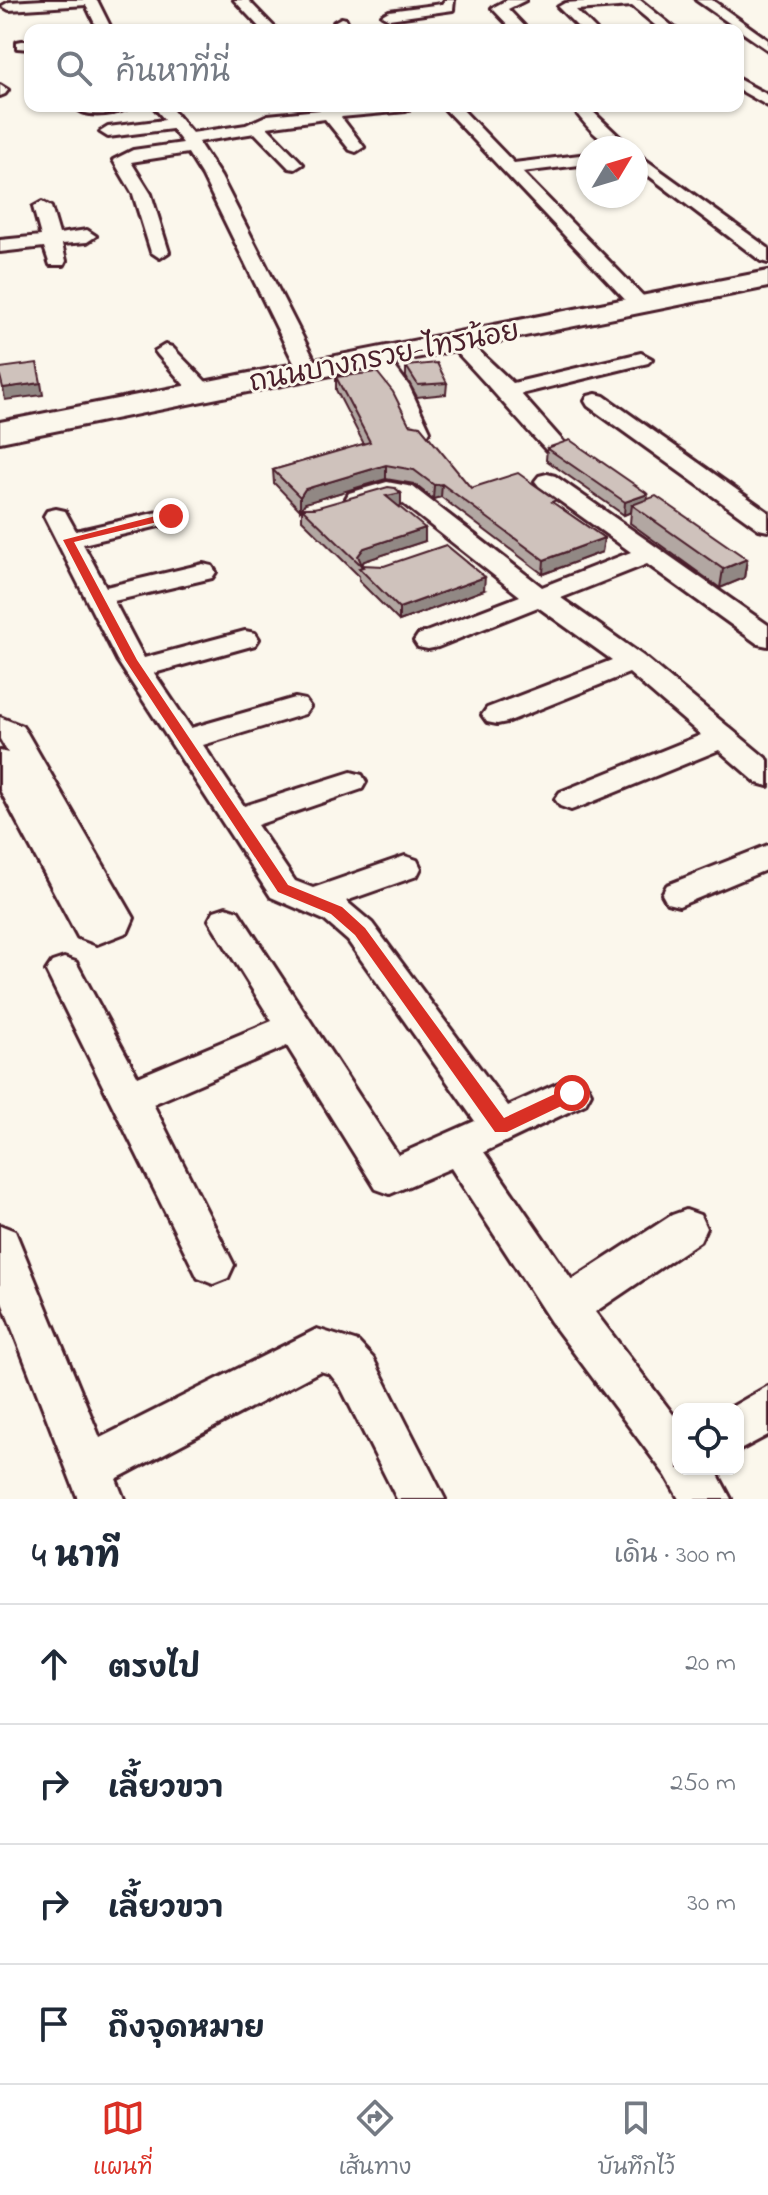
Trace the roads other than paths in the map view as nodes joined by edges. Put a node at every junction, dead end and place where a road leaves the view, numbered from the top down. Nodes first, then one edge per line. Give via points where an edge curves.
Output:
1 (91, 0) edge
2 (241, 0) edge
3 (519, 0) edge
4 (703, 0) edge
5 (633, 1) edge
6 (449, 3) dead end
7 (9, 6) dead end
8 (96, 22) edge
9 (264, 24) edge
10 (401, 24) edge
11 (515, 24) edge
12 (583, 24) edge
13 (662, 24) edge
14 (737, 24) edge
15 (744, 29) edge
16 (768, 46) edge
17 (744, 87) edge
18 (768, 101) edge
19 (166, 112) edge
20 (239, 112) edge
21 (340, 112) edge
22 (456, 112) edge
23 (584, 112) edge
24 (329, 113) junction
25 (175, 124) junction
26 (257, 124) junction
27 (108, 132) dead end
28 (607, 136) edge
29 (190, 143) junction
30 (356, 147) dead end
31 (576, 160) edge
32 (295, 164) dead end
33 (648, 167) edge
34 (510, 168) junction
35 (42, 207) dead end
36 (87, 236) dead end
37 (51, 240) junction
38 (0, 246) edge
39 (160, 252) dead end
40 (768, 257) edge
41 (57, 261) dead end
42 (768, 279) edge
43 (641, 305) junction
44 (457, 341) junction
45 (165, 351) dead end
46 (377, 356) junction
47 (641, 359) dead end
48 (308, 369) junction
49 (202, 391) junction
50 (508, 391) junction
51 (596, 401) dead end
52 (419, 431) edge
53 (0, 432) edge
54 (556, 447) edge
55 (547, 481) dead end
56 (329, 507) edge
57 (171, 516) dead end
58 (768, 524) edge
59 (461, 540) junction
60 (432, 550) edge
61 (650, 554) junction
62 (203, 572) dead end
63 (98, 597) junction
64 (541, 598) junction
65 (768, 638) edge
66 (245, 639) dead end
67 (428, 641) dead end
68 (633, 662) junction
69 (137, 669) junction
70 (295, 707) dead end
71 (497, 715) dead end
72 (0, 726) edge
73 (724, 737) junction
74 (185, 740) junction
75 (0, 761) edge
76 (768, 776) edge
77 (351, 782) dead end
78 (571, 799) dead end
79 (238, 820) junction
80 (768, 856) edge
81 (405, 868) dead end
82 (679, 894) dead end
83 (314, 900) junction
84 (226, 920) dead end
85 (64, 971) dead end
86 (293, 1028) junction
87 (572, 1093) dead end
88 (130, 1097) junction
89 (501, 1127) junction
90 (458, 1146) junction
91 (686, 1228) dead end
92 (0, 1244) edge
93 (213, 1265) dead end
94 (566, 1308) junction
95 (768, 1408) edge
96 (744, 1425) edge
97 (672, 1450) edge
98 (690, 1475) edge
99 (95, 1483) edge
100 (422, 1499) edge
101 (708, 1499) edge

1 - 7 street
1 - 8 street
2 - 9 street
3 - 11 street via 499,8
4 - 14 street
5 - 12 street via 565,7
5 - 13 street
6 - 10 street via 436,10 386,13
15 - 16 street
17 - 18 street
19 - 25 street
20 - 26 street
21 - 24 street
22 - 34 street
23 - 28 street
24 - 26 street
24 - 30 street
25 - 27 street
25 - 29 street
26 - 29 street
26 - 32 street
29 - 39 street via 121,160 142,194
29 - 48 street
31 - 34 street
33 - 40 street
34 - 43 street
35 - 37 street
36 - 37 street
37 - 38 street
37 - 41 street
42 - 43 main road, ถนนบางกรวย-ไทรน้อย
43 - 44 main road, ถนนบางกรวย-ไทรน้อย
44 - 46 main road, ถนนบางกรวย-ไทรน้อย
44 - 50 street
45 - 49 street
46 - 48 main road, ถนนบางกรวย-ไทรน้อย
46 - 52 street
47 - 50 street
48 - 49 main road, ถนนบางกรวย-ไทรน้อย
49 - 53 main road, ถนนบางกรวย-ไทรน้อย
50 - 54 street
51 - 58 street
55 - 61 street
56 - 59 street via 395,489
57 - 63 street via 62,528
59 - 60 street
59 - 64 street
61 - 64 street
61 - 65 street
62 - 63 street
63 - 69 street
64 - 67 street
64 - 68 street
66 - 69 street
68 - 71 street
68 - 73 street
69 - 74 street
70 - 74 street
72 - 75 street via 12,733 116,923 97,931 90,928
73 - 76 street
73 - 78 street
74 - 79 street
77 - 79 street
79 - 83 street via 283,889
80 - 82 street
81 - 83 street
83 - 89 street via 360,932
84 - 86 street
85 - 88 street
86 - 88 street
86 - 90 street via 390,1177
87 - 89 street
88 - 93 street
89 - 90 street
90 - 94 street
91 - 94 street
92 - 99 street
94 - 97 street
95 - 96 street
98 - 101 street
99 - 100 street via 317,1350 343,1357 357,1373

